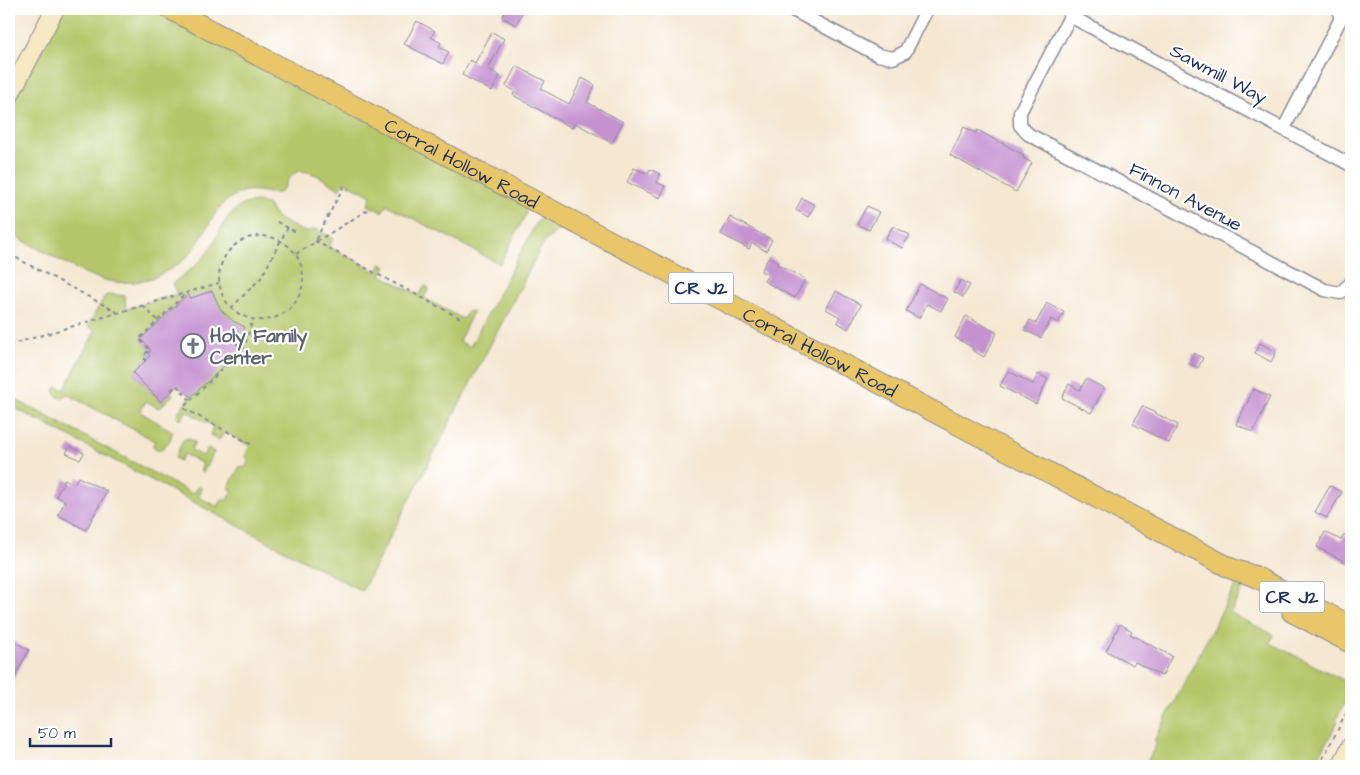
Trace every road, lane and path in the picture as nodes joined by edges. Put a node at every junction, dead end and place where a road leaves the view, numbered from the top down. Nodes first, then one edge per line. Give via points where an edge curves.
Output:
1 (55, 9) edge
2 (170, 9) edge
3 (791, 9) edge
4 (927, 9) edge
5 (1072, 12) edge
6 (1344, 17) edge
7 (9, 96) edge
8 (1284, 128) junction
9 (1351, 164) edge
10 (345, 184) dead end
11 (372, 208) dead end
12 (277, 222) dead end
13 (288, 227) junction
14 (298, 233) dead end
15 (281, 240) junction
16 (315, 241) junction
17 (9, 254) edge
18 (296, 254) junction
19 (1351, 283) edge
20 (219, 284) junction
21 (187, 292) junction
22 (143, 306) junction
23 (231, 308) junction
24 (118, 313) junction
25 (254, 319) junction
26 (462, 319) dead end
27 (158, 321) junction
28 (236, 343) dead end
29 (9, 344) edge
30 (243, 350) junction
31 (145, 362) dead end
32 (171, 390) dead end
33 (191, 400) junction
34 (251, 444) dead end
35 (1232, 569) junction
36 (1351, 626) edge
37 (1351, 643) edge
38 (1351, 704) edge
39 (1351, 746) edge
40 (1319, 766) edge
41 (1341, 766) edge

1 - 7 main road
2 - 35 main road, Corral Hollow Road / CR J2
3 - 4 street via 878,55 894,58 905,52
5 - 8 street, Sawmill Way
5 - 19 street, Finnon Avenue via 1020,112 1020,125 1028,134 1325,290 1340,293
6 - 8 street
8 - 9 street, Sawmill Way
10 - 16 path
11 - 16 path
12 - 13 path
13 - 14 path
13 - 15 path
15 - 18 path
15 - 20 path via 261,235 235,243 220,267
15 - 23 path via 261,278
16 - 18 path
16 - 26 path
17 - 24 path
18 - 25 path via 302,266 303,280 293,305 271,319
20 - 21 path
20 - 23 path via 222,296
21 - 22 path
21 - 27 path
22 - 24 path
22 - 27 path
23 - 25 path
24 - 29 path
25 - 30 path
27 - 31 path via 139,339 150,350
28 - 30 path
30 - 33 path
32 - 33 path via 176,385
33 - 34 path via 183,408
35 - 36 main road, Corral Hollow Road / CR J2 via 1254,576
35 - 37 main road, Corral Hollow Road via 1282,605
38 - 40 path
39 - 41 main road

